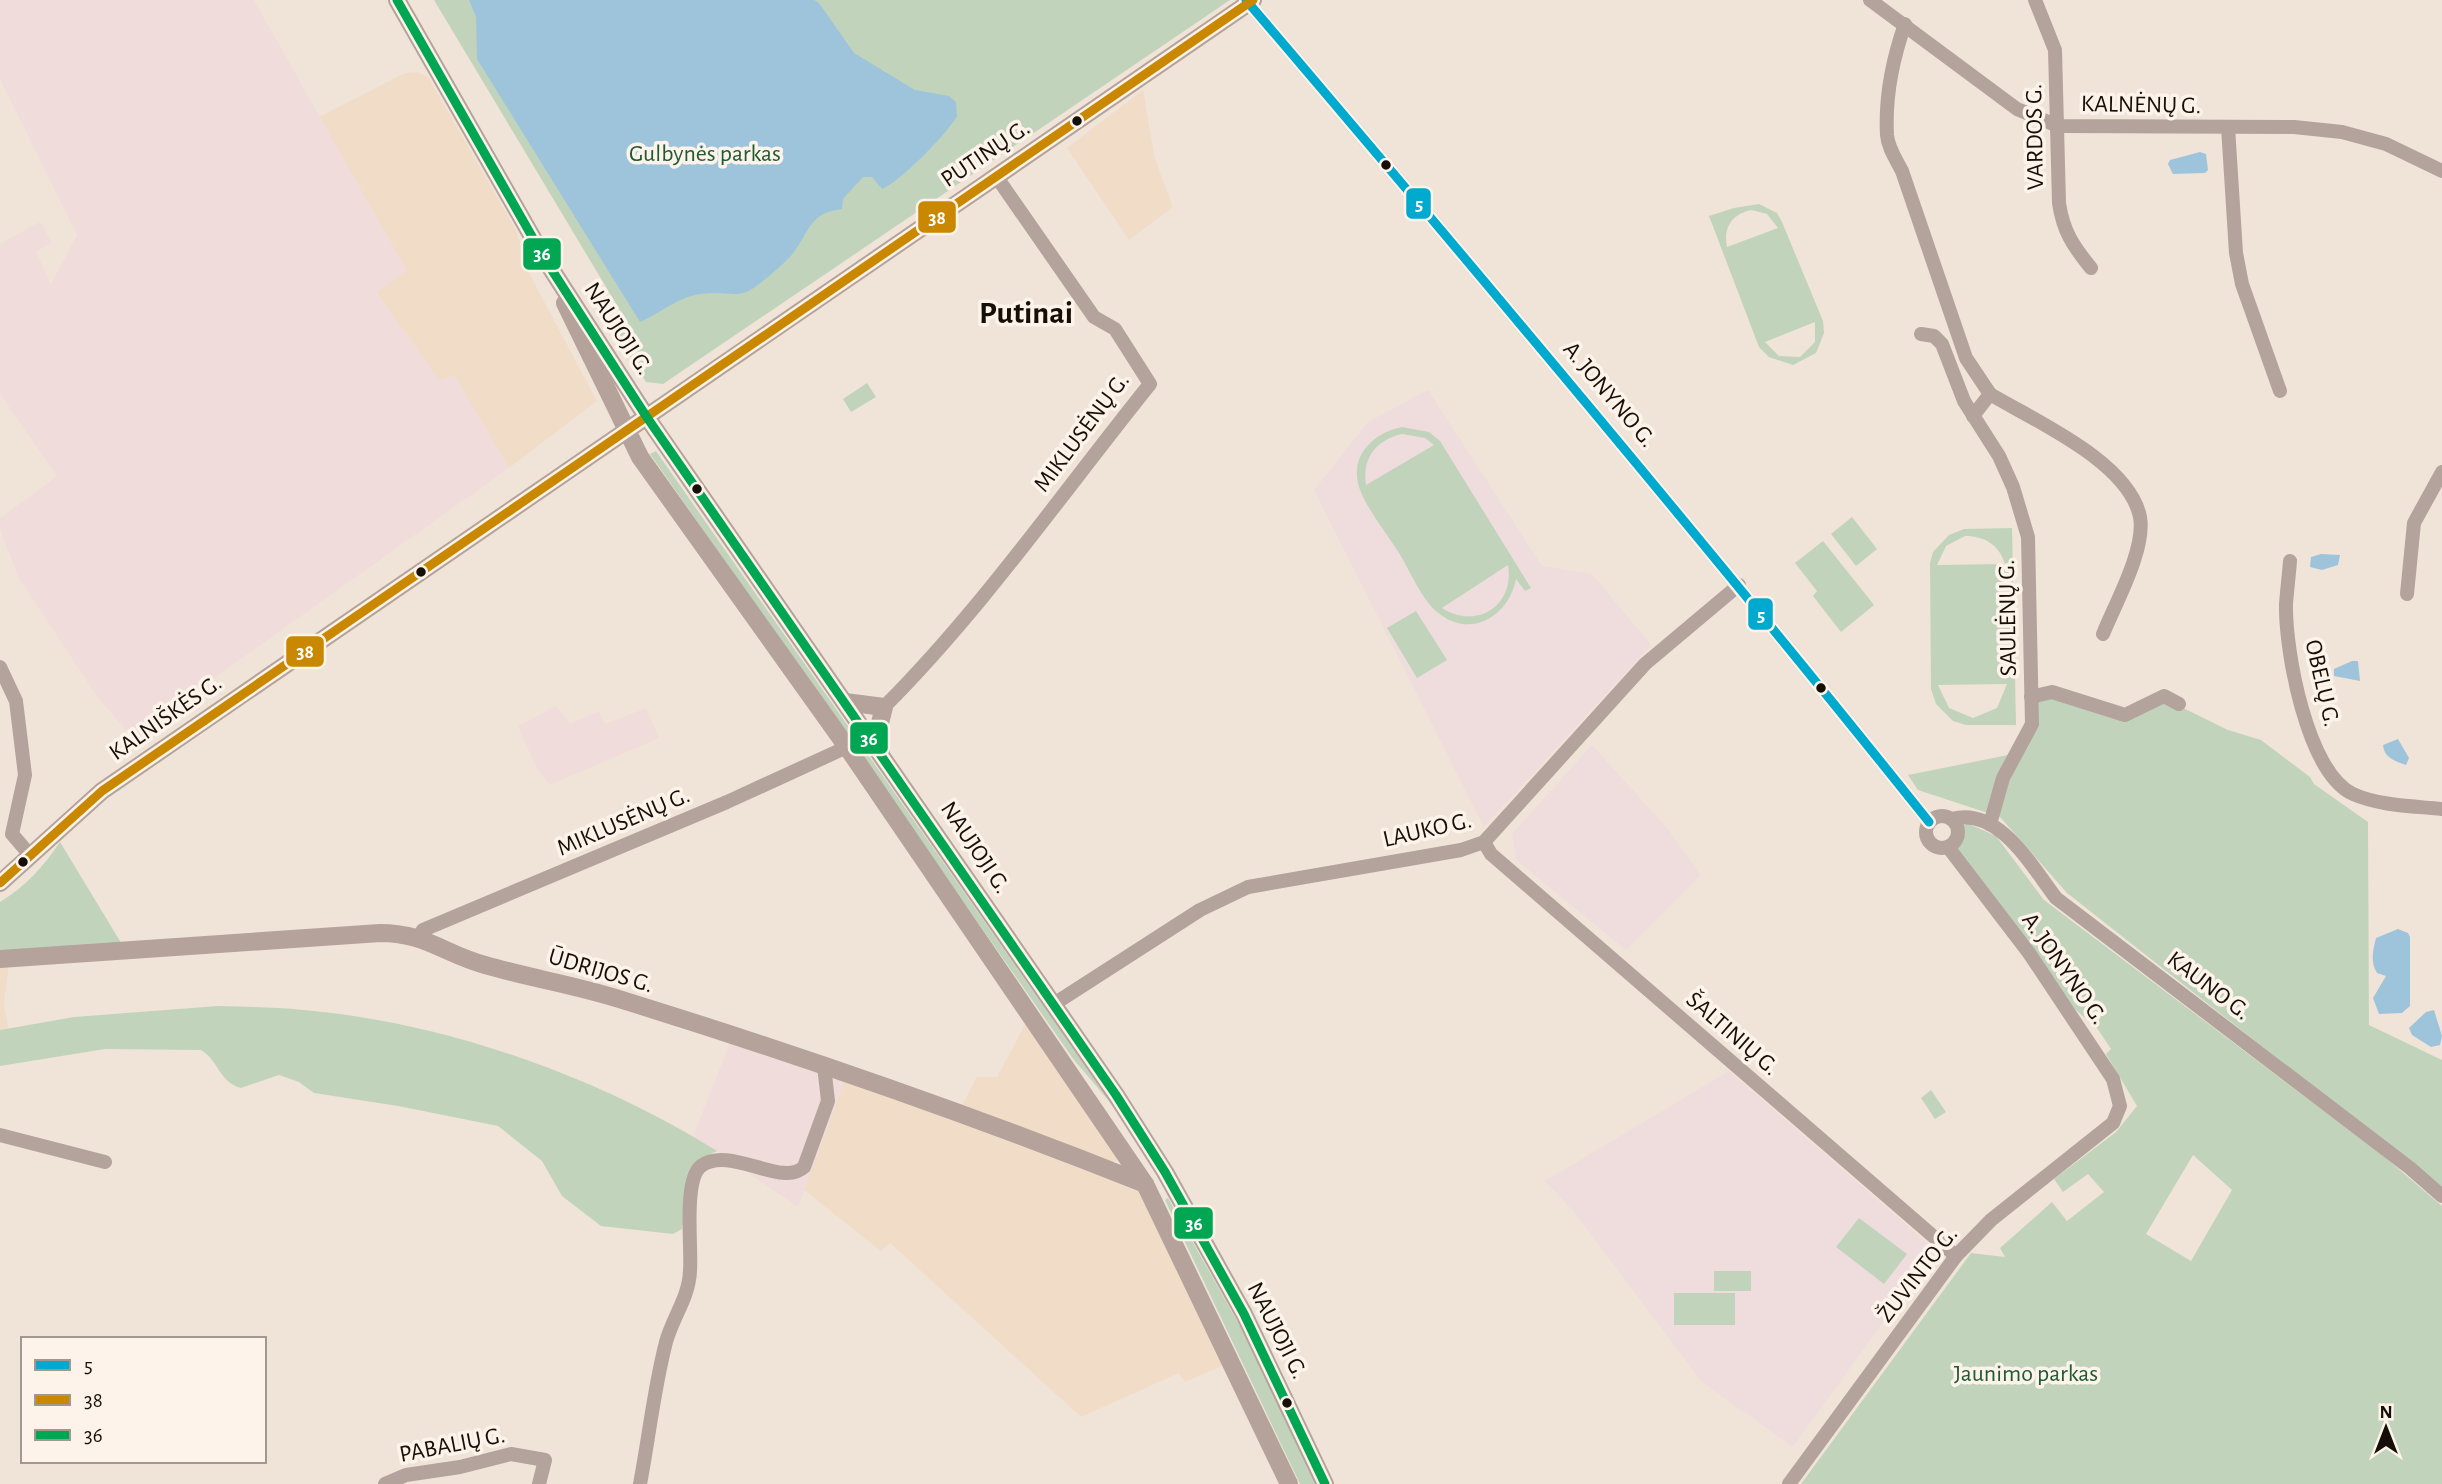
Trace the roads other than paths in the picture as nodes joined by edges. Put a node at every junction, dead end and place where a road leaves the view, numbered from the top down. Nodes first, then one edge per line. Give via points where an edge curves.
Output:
1 (397, 0) edge
2 (1870, 0) edge
3 (2035, 0) edge
4 (1249, 1) edge
5 (1905, 24) junction
6 (2058, 126) junction
7 (2228, 128) junction
8 (2442, 171) edge
9 (996, 176) junction
10 (546, 261) junction
11 (2091, 268) dead end
12 (1921, 334) dead end
13 (2280, 391) dead end
14 (1990, 394) junction
15 (646, 416) junction
16 (1973, 416) junction
17 (626, 429) junction
18 (2442, 472) edge
19 (2290, 561) dead end
20 (1739, 585) junction
21 (2407, 594) dead end
22 (2103, 634) dead end
23 (0, 667) edge
24 (2031, 697) junction
25 (845, 702) junction
26 (2179, 704) dead end
27 (884, 708) junction
28 (847, 747) junction
29 (881, 753) junction
30 (2442, 809) edge
31 (1952, 819) junction
32 (1928, 822) junction
33 (1990, 824) junction
34 (1485, 842) junction
35 (1948, 847) junction
36 (30, 855) junction
37 (0, 883) edge
38 (419, 936) junction
39 (0, 959) edge
40 (1054, 1004) junction
41 (824, 1066) junction
42 (2113, 1123) joint
43 (0, 1135) edge
44 (105, 1163) dead end
45 (1165, 1172) junction
46 (1145, 1184) junction
47 (2442, 1196) edge
48 (1956, 1256) junction
49 (385, 1484) edge
50 (539, 1484) edge
51 (640, 1484) edge
52 (1289, 1484) edge
53 (1325, 1484) edge
54 (1789, 1484) edge

1 - 10 main road, NAUJOJI G.
2 - 5 street, KALNĖNŲ G.
3 - 6 street, VARDOS G. via 2055,50
4 - 9 main road, PUTINŲ G.
4 - 20 street, A. JONYNO G.
5 - 6 street, KALNĖNŲ G. via 2017,109
5 - 14 street via 1893,56 1889,142 1966,358
6 - 7 street, KALNĖNŲ G.
6 - 11 street, VARDOS G. via 2062,227
7 - 8 street, KALNĖNŲ G. via 2342,132 2386,144
7 - 13 street via 2242,284
9 - 15 main road, PUTINŲ G.
9 - 27 street, MIKLUSĖNŲ G. via 1094,317 1115,329 1150,384 987,590
10 - 15 main road, NAUJOJI G.
10 - 17 main road, NAUJOJI G.
12 - 16 street, SAULĖNŲ G. via 1934,336 1942,344
14 - 16 street
14 - 22 street via 2107,465 2129,493 2140,517 2139,540
15 - 17 main road, KALNIŠKĖS G.
15 - 25 main road, NAUJOJI G.
16 - 24 street, SAULĖNŲ G. via 2013,486 2028,537
17 - 28 main road, NAUJOJI G. via 640,457
17 - 36 main road, KALNIŠKĖS G. via 102,791
18 - 21 street via 2414,523
19 - 30 street, OBELŲ G. via 2286,605 2297,688 2310,736 2331,775 2350,793 2377,802
20 - 32 street, A. JONYNO G.
20 - 34 street, LAUKO G. via 1646,664
23 - 36 street via 16,701 25,775 12,834
24 - 26 street via 2052,692 2125,715 2164,696
24 - 33 street, SAULĖNŲ G. via 2032,724 2003,778
25 - 27 main road
25 - 29 main road, NAUJOJI G.
27 - 29 main road
28 - 38 street, MIKLUSĖNŲ G. via 423,930
28 - 46 main road, NAUJOJI G.
29 - 40 main road, NAUJOJI G.
31 - 32 street via 1937,816
31 - 33 street via 1974,818
31 - 35 street via 1958,837
32 - 35 street via 1928,841 1936,848
33 - 47 street, KAUNO G. via 2012,841 2056,898
34 - 40 street, LAUKO G. via 1248,887 1200,910
34 - 48 street, ŠALTINIŲ G. via 1492,854
35 - 42 street, A. JONYNO G. via 2029,953 2113,1079 2120,1106
36 - 37 main road, KALNIŠKĖS G.
38 - 39 main road, ŪDRIJOS G. via 380,933
38 - 41 main road, ŪDRIJOS G. via 485,965 619,999
40 - 45 main road, NAUJOJI G.
41 - 46 main road, ŪDRIJOS G. via 935,1102
41 - 51 street via 826,1111 798,1172 725,1162 703,1165 697,1171 690,1211 690,1279 666,1343
42 - 48 street, ŽUVINTO G. via 1991,1220
43 - 44 street
45 - 46 main road
45 - 53 main road, NAUJOJI G. via 1260,1344
46 - 52 main road, NAUJOJI G.
48 - 54 street, ŽUVINTO G.
49 - 50 street, PABALIŲ G. via 406,1475 511,1454 545,1460

